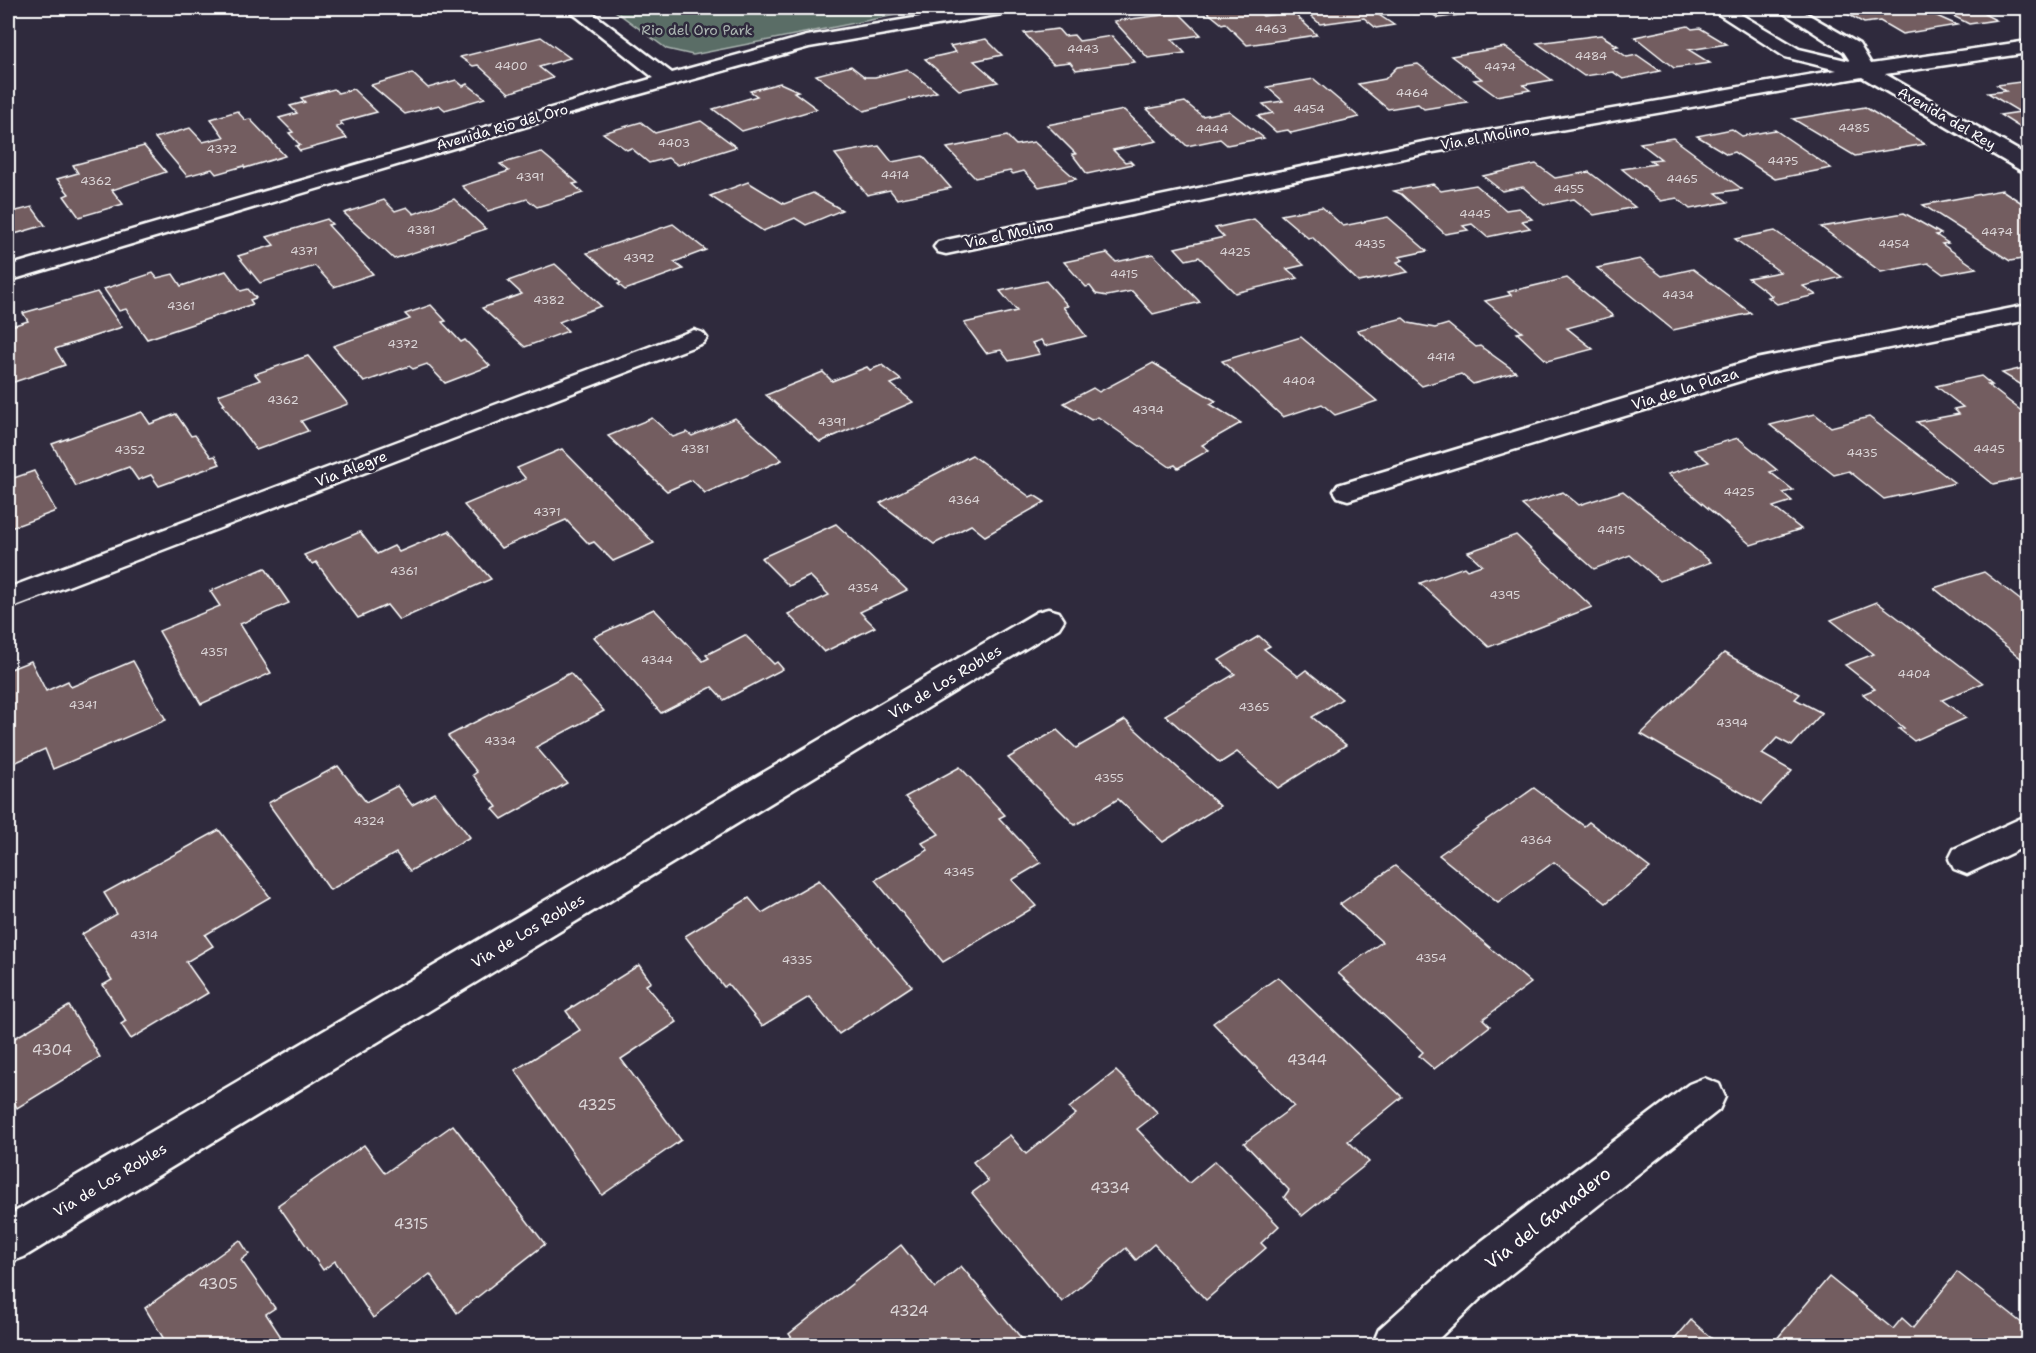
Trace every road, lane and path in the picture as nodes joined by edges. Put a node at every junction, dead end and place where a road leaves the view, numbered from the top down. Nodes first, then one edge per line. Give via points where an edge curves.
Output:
1 (576, 8) edge
2 (1002, 8) edge
3 (1718, 8) edge
4 (1785, 8) edge
5 (2028, 47) edge
6 (1865, 71) junction
7 (667, 79) junction
8 (2028, 165) edge
9 (946, 247) dead end
10 (8, 274) edge
11 (2028, 313) edge
12 (694, 338) dead end
13 (1348, 491) dead end
14 (8, 599) edge
15 (1048, 620) dead end
16 (2028, 829) edge
17 (1967, 858) dead end
18 (1704, 1097) dead end
19 (8, 1241) edge
20 (1396, 1346) edge

1 - 7 street
2 - 7 street, Avenida Rio del Oro via 807,42
3 - 6 street, Avenida del Rey via 1792,53
4 - 6 street, Avenida del Rey via 1852,48
5 - 6 street, Via el Molino
6 - 8 street, Avenida del Rey
6 - 9 street, Via el Molino via 1428,147
7 - 10 street, Avenida Rio del Oro
11 - 13 street, Via de la Plaza via 1765,364
12 - 14 street, Via Alegre
15 - 19 street, Via de Los Robles
16 - 17 street
18 - 20 street, Via del Ganadero via 1466,1281

